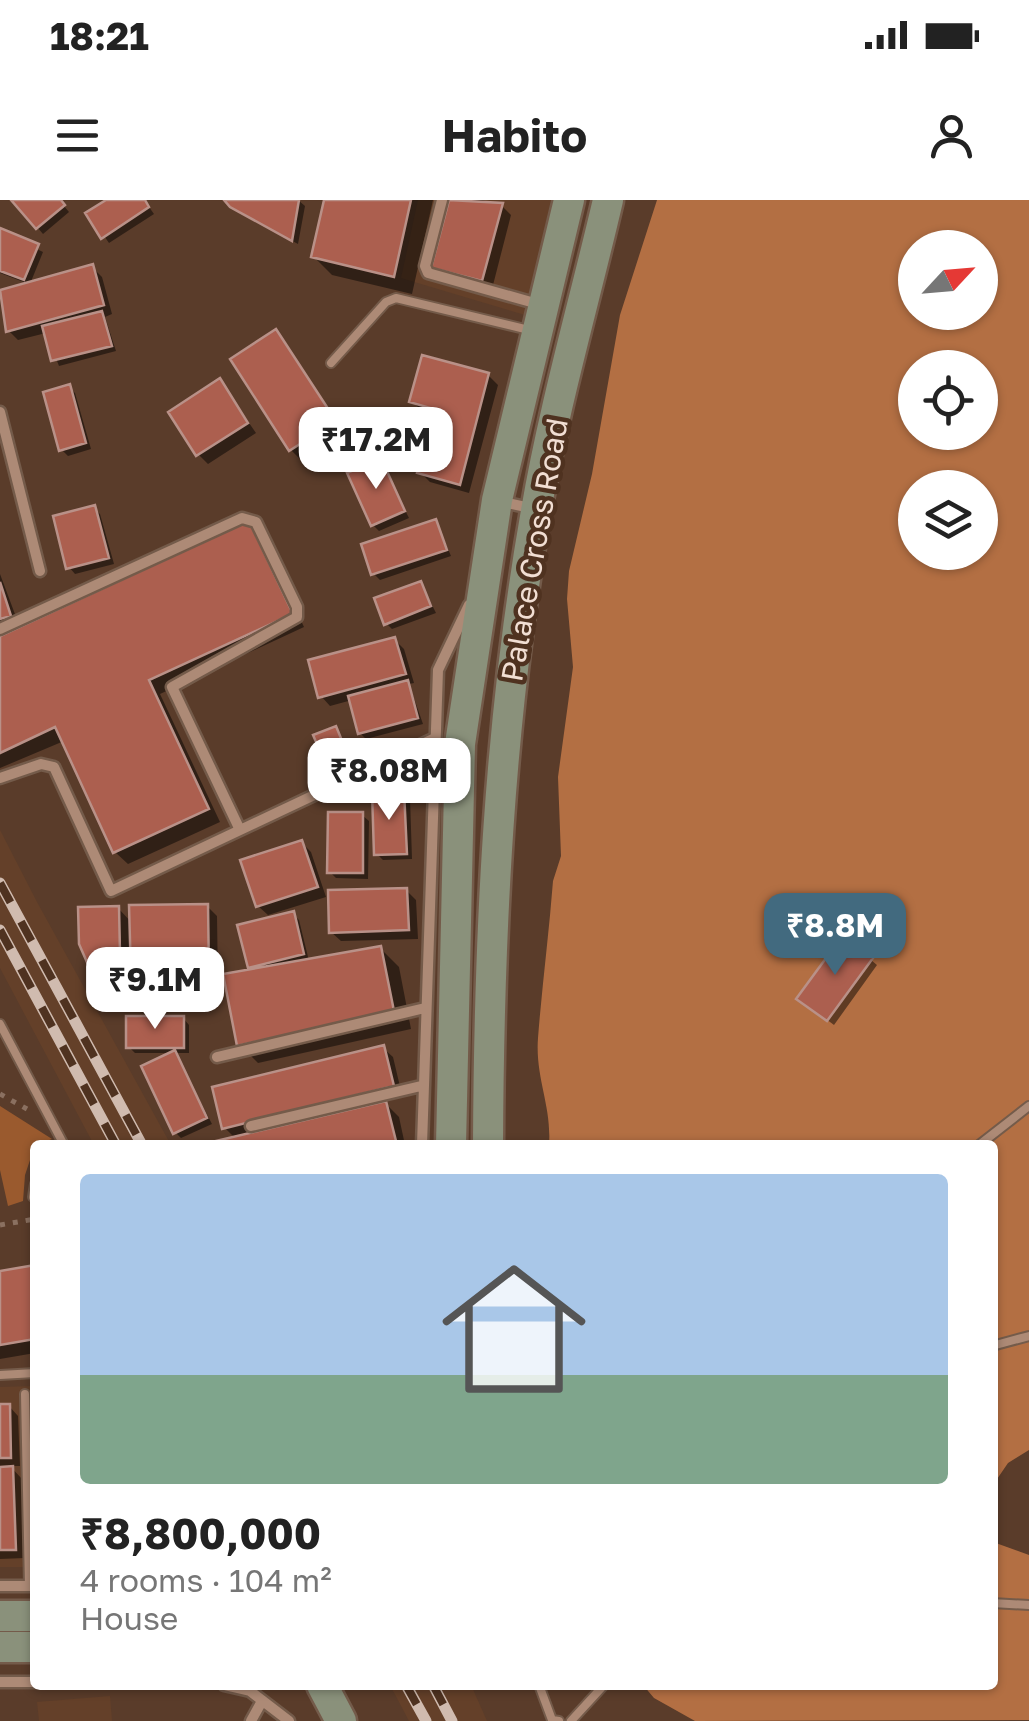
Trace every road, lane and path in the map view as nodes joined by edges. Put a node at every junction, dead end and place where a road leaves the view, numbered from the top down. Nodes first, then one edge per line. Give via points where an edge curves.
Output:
1 (442, 200) edge
2 (570, 200) edge
3 (608, 200) edge
4 (541, 319) junction
5 (332, 363) dead end
6 (0, 412) edge
7 (497, 500) junction
8 (536, 509) junction
9 (40, 571) dead end
10 (486, 574) junction
11 (0, 629) edge
12 (434, 738) junction
13 (0, 778) edge
14 (240, 830) junction
15 (425, 1008) junction
16 (0, 1024) edge
17 (217, 1057) dead end
18 (421, 1086) junction
19 (1029, 1106) edge
20 (251, 1126) dead end
21 (61, 1140) edge
22 (422, 1140) edge
23 (451, 1140) edge
24 (488, 1140) edge
25 (985, 1140) edge
26 (30, 1221) edge
27 (0, 1225) edge
28 (1029, 1336) edge
29 (998, 1344) edge
30 (30, 1373) edge
31 (0, 1375) edge
32 (25, 1394) dead end
33 (30, 1520) edge
34 (0, 1586) edge
35 (30, 1595) edge
36 (30, 1598) edge
37 (998, 1603) edge
38 (1029, 1605) edge
39 (0, 1616) edge
40 (0, 1647) edge
41 (30, 1647) edge
42 (0, 1682) edge
43 (30, 1682) edge
44 (243, 1690) edge
45 (325, 1690) edge
46 (348, 1690) edge
47 (542, 1690) edge
48 (599, 1690) edge
49 (262, 1701) junction
50 (251, 1721) edge
51 (289, 1721) edge
52 (341, 1721) edge
53 (364, 1721) edge
54 (559, 1721) edge
55 (571, 1721) edge

1 - 4 street via 428,272
2 - 4 street, Palace Cross Road
3 - 8 street, Palace Cross Road
4 - 5 lane via 396,298
4 - 7 street, Palace Cross Road
6 - 9 street
7 - 8 street
7 - 10 street, Palace Cross Road
8 - 24 street, Palace Cross Road via 503,745 489,947
10 - 12 street via 438,670
10 - 23 street, Palace Cross Road via 460,744
11 - 14 street via 242,518 256,522 297,617 172,687
12 - 14 street
12 - 15 street
13 - 14 street via 41,764 54,767 111,891
15 - 17 street
15 - 18 street
16 - 21 lane
18 - 20 street
18 - 22 street
19 - 25 lane
26 - 27 path
28 - 29 lane
30 - 31 lane
32 - 33 lane
34 - 35 street
36 - 39 street
37 - 38 lane
40 - 41 street
42 - 43 street
44 - 49 street
45 - 52 street
46 - 53 street
47 - 54 lane via 552,1720
48 - 55 lane
49 - 50 street
49 - 51 street

